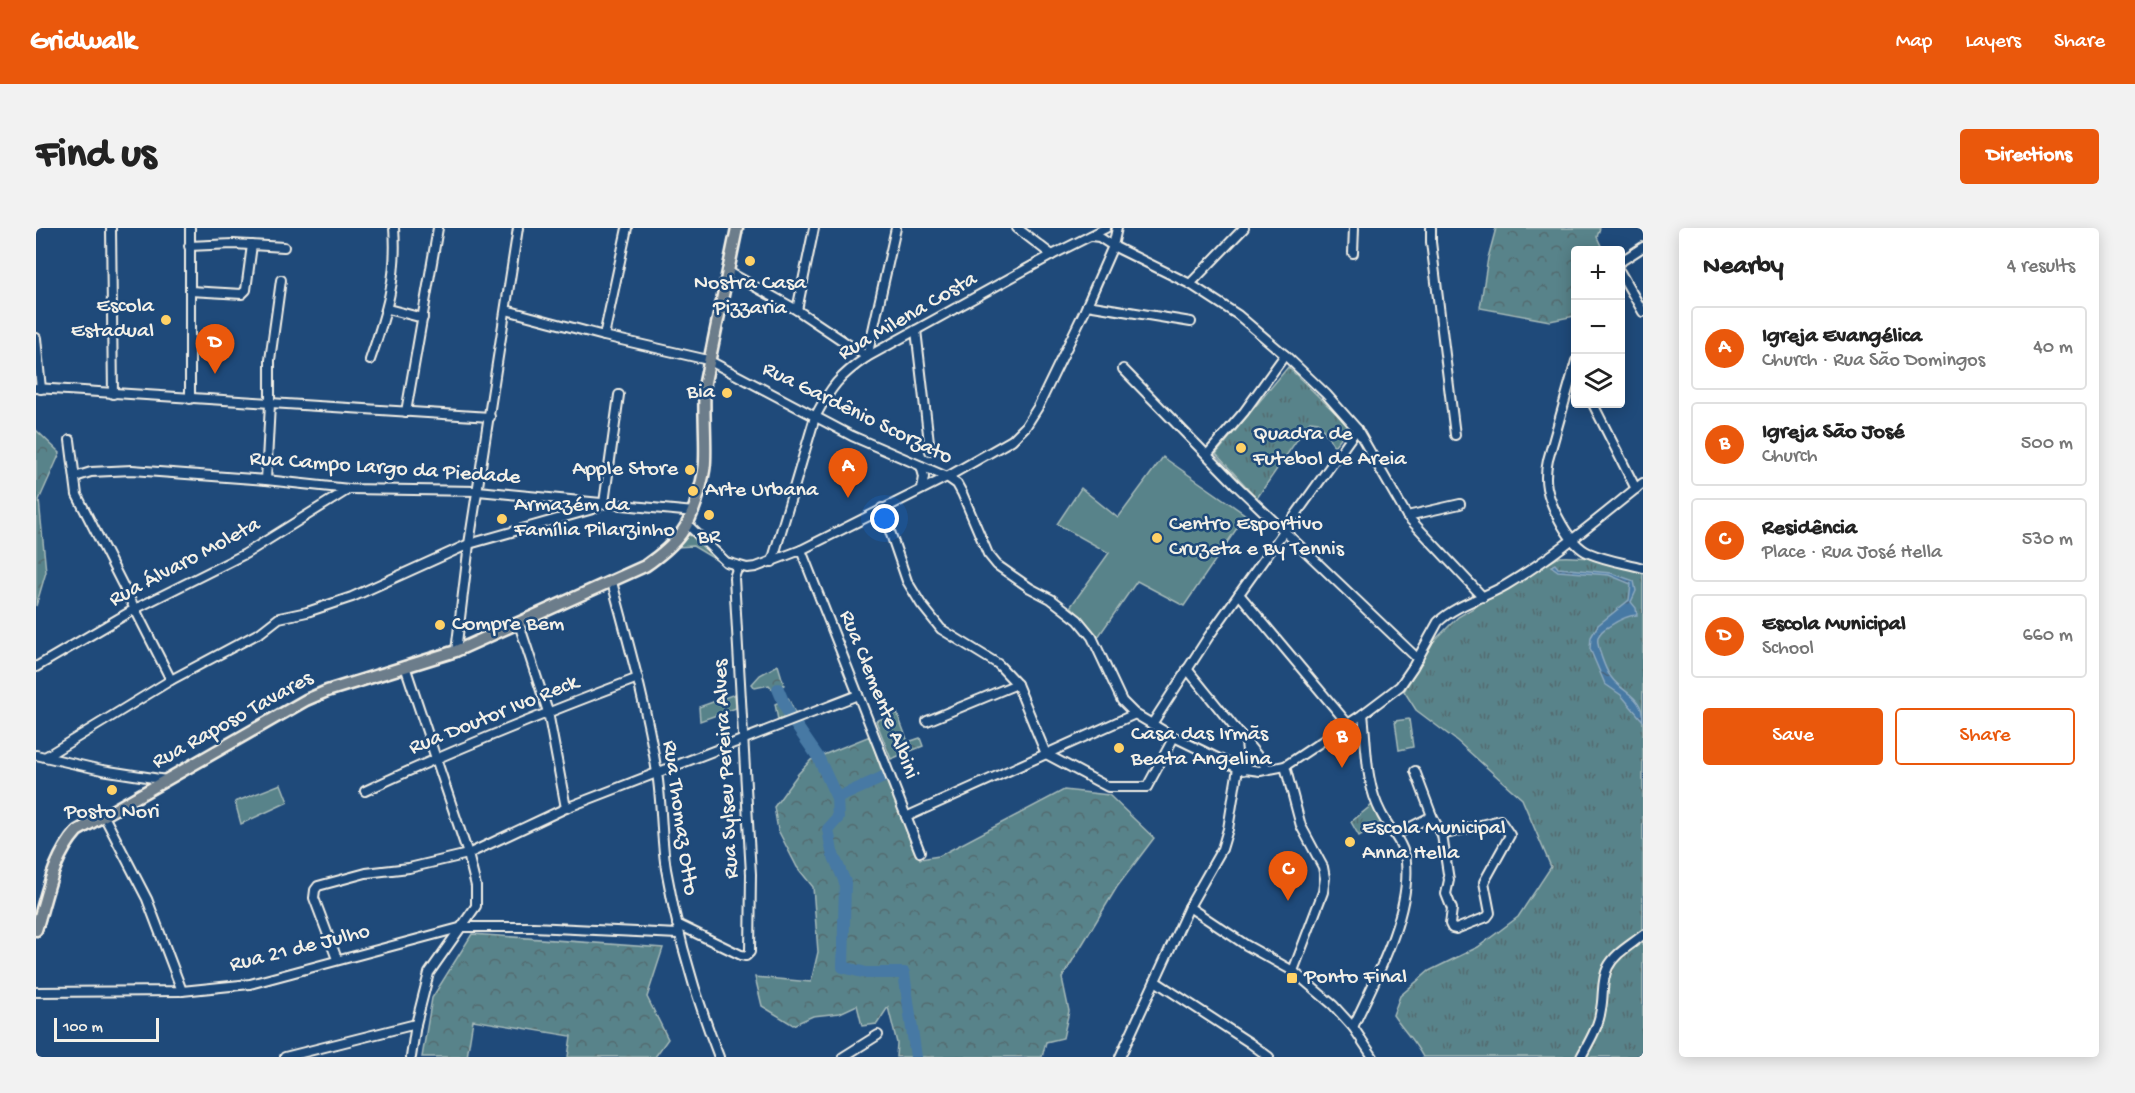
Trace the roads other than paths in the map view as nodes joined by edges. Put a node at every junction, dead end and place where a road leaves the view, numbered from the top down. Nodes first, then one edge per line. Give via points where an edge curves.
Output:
1 (111, 228) edge
2 (190, 228) edge
3 (394, 228) edge
4 (438, 228) edge
5 (518, 228) edge
6 (627, 228) edge
7 (737, 228) edge
8 (814, 228) edge
9 (896, 228) edge
10 (1017, 228) edge
11 (1106, 228) edge
12 (1244, 228) edge
13 (1354, 228) edge
14 (1431, 228) edge
15 (1118, 230) edge
16 (1091, 236) junction
17 (252, 245) junction
18 (189, 246) junction
19 (1113, 246) junction
20 (284, 247) dead end
21 (1643, 248) edge
22 (1353, 253) dead end
23 (1052, 255) junction
24 (1625, 259) edge
25 (727, 271) junction
26 (281, 280) dead end
27 (1625, 281) edge
28 (1190, 284) junction
29 (190, 291) junction
30 (1087, 305) junction
31 (388, 309) junction
32 (506, 310) junction
33 (797, 310) junction
34 (1643, 312) edge
35 (423, 318) junction
36 (1191, 322) dead end
37 (916, 330) junction
38 (604, 336) junction
39 (36, 338) edge
40 (1285, 355) junction
41 (867, 357) junction
42 (370, 360) dead end
43 (708, 360) junction
44 (1123, 369) dead end
45 (1571, 380) edge
46 (38, 389) edge
47 (113, 394) junction
48 (619, 395) dead end
49 (190, 399) junction
50 (270, 404) junction
51 (1595, 408) edge
52 (406, 412) junction
53 (490, 417) junction
54 (815, 417) junction
55 (1357, 429) junction
56 (1455, 435) dead end
57 (70, 440) dead end
58 (930, 451) dead end
59 (1207, 455) junction
60 (921, 466) junction
61 (75, 477) junction
62 (947, 477) junction
63 (266, 480) junction
64 (1643, 483) edge
65 (349, 489) junction
66 (922, 489) junction
67 (1636, 489) junction
68 (478, 491) junction
69 (604, 503) junction
70 (1460, 504) dead end
71 (882, 508) junction
72 (694, 512) junction
73 (1407, 516) junction
74 (688, 525) junction
75 (1284, 530) junction
76 (1571, 539) junction
77 (469, 544) junction
78 (801, 550) junction
79 (772, 562) junction
80 (738, 567) junction
81 (1643, 568) edge
82 (612, 582) junction
83 (1239, 594) junction
84 (1483, 597) junction
85 (135, 609) junction
86 (519, 624) junction
87 (456, 651) junction
88 (1418, 659) junction
89 (405, 666) junction
90 (36, 667) edge
91 (1187, 669) junction
92 (638, 678) junction
93 (171, 680) junction
94 (1017, 684) junction
95 (858, 695) junction
96 (548, 711) junction
97 (1135, 714) junction
98 (1363, 714) junction
99 (927, 721) dead end
100 (1152, 724) junction
101 (1348, 724) junction
102 (1174, 737) junction
103 (745, 740) junction
104 (1246, 741) junction
105 (1046, 754) junction
106 (36, 755) edge
107 (45, 757) junction
108 (436, 758) junction
109 (1285, 766) junction
110 (1241, 769) junction
111 (1268, 770) junction
112 (1415, 771) dead end
113 (657, 774) junction
114 (133, 775) junction
115 (166, 780) junction
116 (365, 791) dead end
117 (144, 793) junction
118 (566, 808) junction
119 (104, 816) junction
120 (1432, 816) junction
121 (906, 817) junction
122 (1395, 835) junction
123 (1442, 835) junction
124 (920, 852) dead end
125 (468, 854) junction
126 (1189, 907) junction
127 (677, 924) junction
128 (463, 927) junction
129 (36, 930) edge
130 (678, 934) junction
131 (1643, 935) edge
132 (337, 959) junction
133 (1293, 971) junction
134 (1155, 981) junction
135 (182, 991) junction
136 (36, 992) edge
137 (416, 1024) junction
138 (1353, 1027) junction
139 (878, 1035) dead end
140 (1122, 1056) edge
141 (285, 1057) edge
142 (411, 1057) edge
143 (719, 1057) edge
144 (843, 1057) edge
145 (1269, 1057) edge
146 (1372, 1057) edge
147 (1581, 1057) edge

1 - 47 street
2 - 18 street
3 - 31 street via 396,255
4 - 35 street
5 - 32 street
6 - 38 street
7 - 25 main road, Rua Raposo Tavares
8 - 33 street
9 - 41 street
10 - 23 street
11 - 16 street, Rua Milena Costa
12 - 28 street
13 - 22 street
14 - 56 street
15 - 19 street
16 - 19 street
16 - 23 street, Rua Milena Costa
17 - 18 street
17 - 20 street
17 - 29 street via 246,290 242,294
18 - 29 street
19 - 28 street
19 - 30 street
21 - 24 street
23 - 37 street, Rua Milena Costa
25 - 33 street
25 - 43 main road, Rua Raposo Tavares
26 - 50 street via 270,360
27 - 34 street
28 - 40 street via 1238,315
29 - 49 street
30 - 36 street
30 - 62 street via 1026,426 1012,440
31 - 35 street
31 - 42 street
32 - 38 street, Rua Gardênio Scorzato
32 - 53 street
33 - 41 street
35 - 52 street
37 - 41 street, Rua Milena Costa
37 - 58 street
38 - 43 street, Rua Gardênio Scorzato
39 - 46 street
40 - 55 street
40 - 59 street
41 - 54 street, Rua Milena Costa via 835,382
43 - 54 street, Rua Gardênio Scorzato
43 - 72 main road, Rua Raposo Tavares via 703,405 705,462
44 - 59 street
45 - 76 street via 1546,476 1547,490
46 - 47 street
47 - 49 street
48 - 69 street
49 - 50 street
50 - 52 street
50 - 63 street
51 - 67 street
52 - 53 street
53 - 68 street
54 - 60 street, Rua Gardênio Scorzato
54 - 79 street, Rua Milena Costa
55 - 73 street
55 - 75 street
57 - 61 street
59 - 75 street
60 - 62 street, Rua Gardênio Scorzato
60 - 66 street
61 - 63 street, Rua Campo Largo da Piedade via 91,471 132,470
61 - 85 street via 77,495
62 - 66 street
62 - 97 street, Rua Gardênio Scorzato via 962,493 987,554 997,565 1078,620 1092,637 1118,694
63 - 65 street, Rua Campo Largo da Piedade
64 - 67 street, Rua Gardênio Scorzato
65 - 68 street, Rua Campo Largo da Piedade
65 - 85 street, Rua Álvaro Moleta via 245,554
66 - 71 street
67 - 76 street, Rua Gardênio Scorzato
68 - 69 street, Rua Campo Largo da Piedade
68 - 77 street
69 - 72 street, Rua Campo Largo da Piedade
69 - 77 street via 593,510
70 - 73 street
71 - 78 street
71 - 94 street via 907,581 931,618 941,629 998,664
72 - 74 main road, Rua Raposo Tavares
73 - 84 street
74 - 80 street via 726,562
74 - 82 main road, Rua Raposo Tavares via 661,555
75 - 83 street
75 - 88 street
76 - 81 street via 1588,553
76 - 84 street, Rua Gardênio Scorzato
77 - 87 street
77 - 93 street via 352,597 279,618 261,632
78 - 79 street
78 - 95 street, Rua Clemente Albini
79 - 80 street
80 - 103 street, Rua Sylseu Pereira Alves via 734,578
82 - 86 main road, Rua Raposo Tavares
82 - 92 street, Rua Thomaz Otto
83 - 91 street
83 - 101 street
84 - 88 street, Rua Gardênio Scorzato via 1458,607 1438,622
85 - 90 street, Rua Álvaro Moleta
85 - 93 street
86 - 87 main road, Rua Raposo Tavares
86 - 96 street
87 - 89 main road, Rua Raposo Tavares
88 - 98 street, Rua Gardênio Scorzato via 1400,686
89 - 108 street
89 - 115 main road, Rua Raposo Tavares via 306,700
91 - 100 street
91 - 104 street
92 - 96 street, Rua Doutor Ivo Reck
92 - 113 street, Rua Thomaz Otto
93 - 107 street
94 - 99 street
94 - 105 street
95 - 103 street
95 - 121 street, Rua Clemente Albini
96 - 108 street, Rua Doutor Ivo Reck
96 - 118 street
97 - 100 street, Rua Gardênio Scorzato
97 - 105 street
98 - 101 street, Rua Gardênio Scorzato
98 - 122 street via 1371,786 1380,813
100 - 102 street, Rua Gardênio Scorzato
101 - 109 street, Rua Gardênio Scorzato
102 - 105 street via 1147,787 1108,787
102 - 110 street, Rua Gardênio Scorzato
103 - 113 street
103 - 127 street, Rua Sylseu Pereira Alves via 750,952 746,956
104 - 110 street via 1248,751
104 - 111 street
105 - 121 street
106 - 107 street
107 - 114 street
108 - 116 street, Rua Doutor Ivo Reck
108 - 125 street
109 - 111 street, Rua Gardênio Scorzato
109 - 133 street via 1301,826 1325,878
110 - 111 street, Rua Gardênio Scorzato
110 - 126 street via 1222,849
112 - 120 street
113 - 118 street
113 - 127 street, Rua Thomaz Otto via 666,867
114 - 115 street
114 - 117 street via 140,779
115 - 117 main road, Rua Raposo Tavares
117 - 119 main road, Rua Raposo Tavares
118 - 125 street
119 - 129 main road, Rua Raposo Tavares via 77,831 57,859
119 - 135 street via 147,899
120 - 122 street
120 - 123 street
121 - 124 street, Rua Clemente Albini
122 - 138 street via 1406,860 1401,914
123 - 123 street via 1449,880 1446,894 1452,909 1450,924 1456,929 1490,913 1484,882 1510,835 1500,820
125 - 128 street via 476,886 476,906
125 - 132 street via 318,886 314,898
126 - 133 street
126 - 134 street
127 - 130 street, Rua Thomaz Otto
128 - 130 street, Rua 21 de Julho
128 - 132 street, Rua 21 de Julho
128 - 137 street via 429,973
130 - 143 street, Rua Thomaz Otto
131 - 147 street via 1608,967 1598,1024
132 - 135 street, Rua 21 de Julho via 250,984
133 - 138 street
134 - 140 street
134 - 145 street
135 - 136 street, Rua 21 de Julho
137 - 141 street
137 - 142 street
138 - 146 street
139 - 144 street

